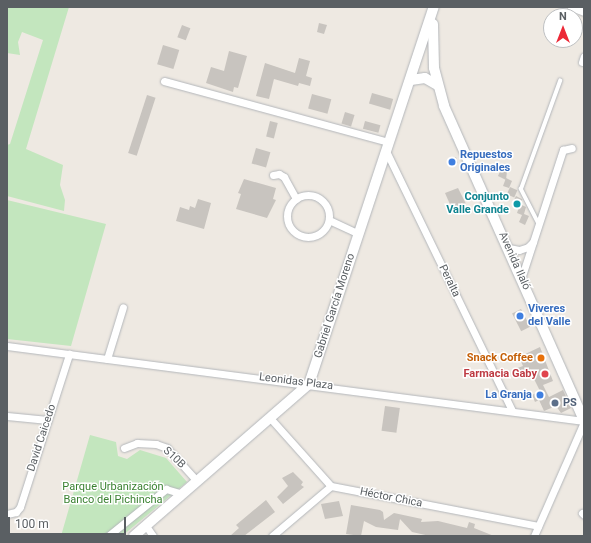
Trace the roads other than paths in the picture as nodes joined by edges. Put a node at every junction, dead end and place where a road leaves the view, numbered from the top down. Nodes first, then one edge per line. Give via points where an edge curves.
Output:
1 (435, 7) edge
2 (571, 7) edge
3 (584, 12) edge
4 (410, 80) junction
5 (164, 81) dead end
6 (560, 81) dead end
7 (437, 85) junction
8 (387, 147) junction
9 (572, 148) dead end
10 (273, 175) dead end
11 (296, 199) junction
12 (329, 220) junction
13 (538, 225) junction
14 (359, 234) junction
15 (533, 241) junction
16 (509, 248) junction
17 (521, 279) junction
18 (123, 306) dead end
19 (7, 346) edge
20 (69, 354) junction
21 (107, 359) junction
22 (309, 384) junction
23 (512, 411) junction
24 (7, 416) edge
25 (271, 419) junction
26 (48, 420) junction
27 (584, 421) edge
28 (124, 448) dead end
29 (197, 481) junction
30 (330, 486) junction
31 (182, 494) junction
32 (7, 514) edge
33 (146, 526) junction
34 (538, 526) junction
35 (108, 536) edge
36 (134, 536) edge
37 (153, 536) edge
38 (272, 536) edge
39 (534, 536) edge

1 - 4 street, Gabriel García Moreno
1 - 7 street, Avenida Ilaló via 432,51
2 - 3 street
4 - 7 street via 425,78
4 - 8 street, Gabriel García Moreno
5 - 8 street
6 - 13 lane via 521,189
7 - 16 street, Avenida Ilaló via 452,127
8 - 14 street, Gabriel García Moreno
8 - 23 street, Peralta
9 - 13 street via 563,150
10 - 11 street via 279,174 284,177
11 - 12 street via 308,195 322,200 329,212
11 - 12 street via 287,211 287,218 289,226 300,236 307,238 322,233
12 - 14 street
13 - 15 street
14 - 22 street, Gabriel García Moreno
15 - 16 street via 528,247 519,250
15 - 17 street
16 - 17 street, Avenida Ilaló
17 - 27 street, Avenida Ilaló via 567,391
18 - 21 street
19 - 20 street, Leonidas Plaza
20 - 21 street, Leonidas Plaza
20 - 26 street, David Caicedo
21 - 22 street, Leonidas Plaza
22 - 23 street, Leonidas Plaza
22 - 25 street, Gabriel García Moreno
23 - 27 street, Leonidas Plaza via 544,413
24 - 26 street
25 - 29 street, Gabriel García Moreno
25 - 30 street
26 - 32 street, David Caicedo via 20,507 16,512
27 - 34 street
28 - 29 street, S10B via 137,443 156,444 167,448
29 - 31 street, Gabriel García Moreno
30 - 34 street, Héctor Chica
30 - 38 street
31 - 33 street, Gabriel García Moreno
31 - 35 street via 166,489
33 - 36 street, Gabriel García Moreno
33 - 37 street
34 - 39 street

